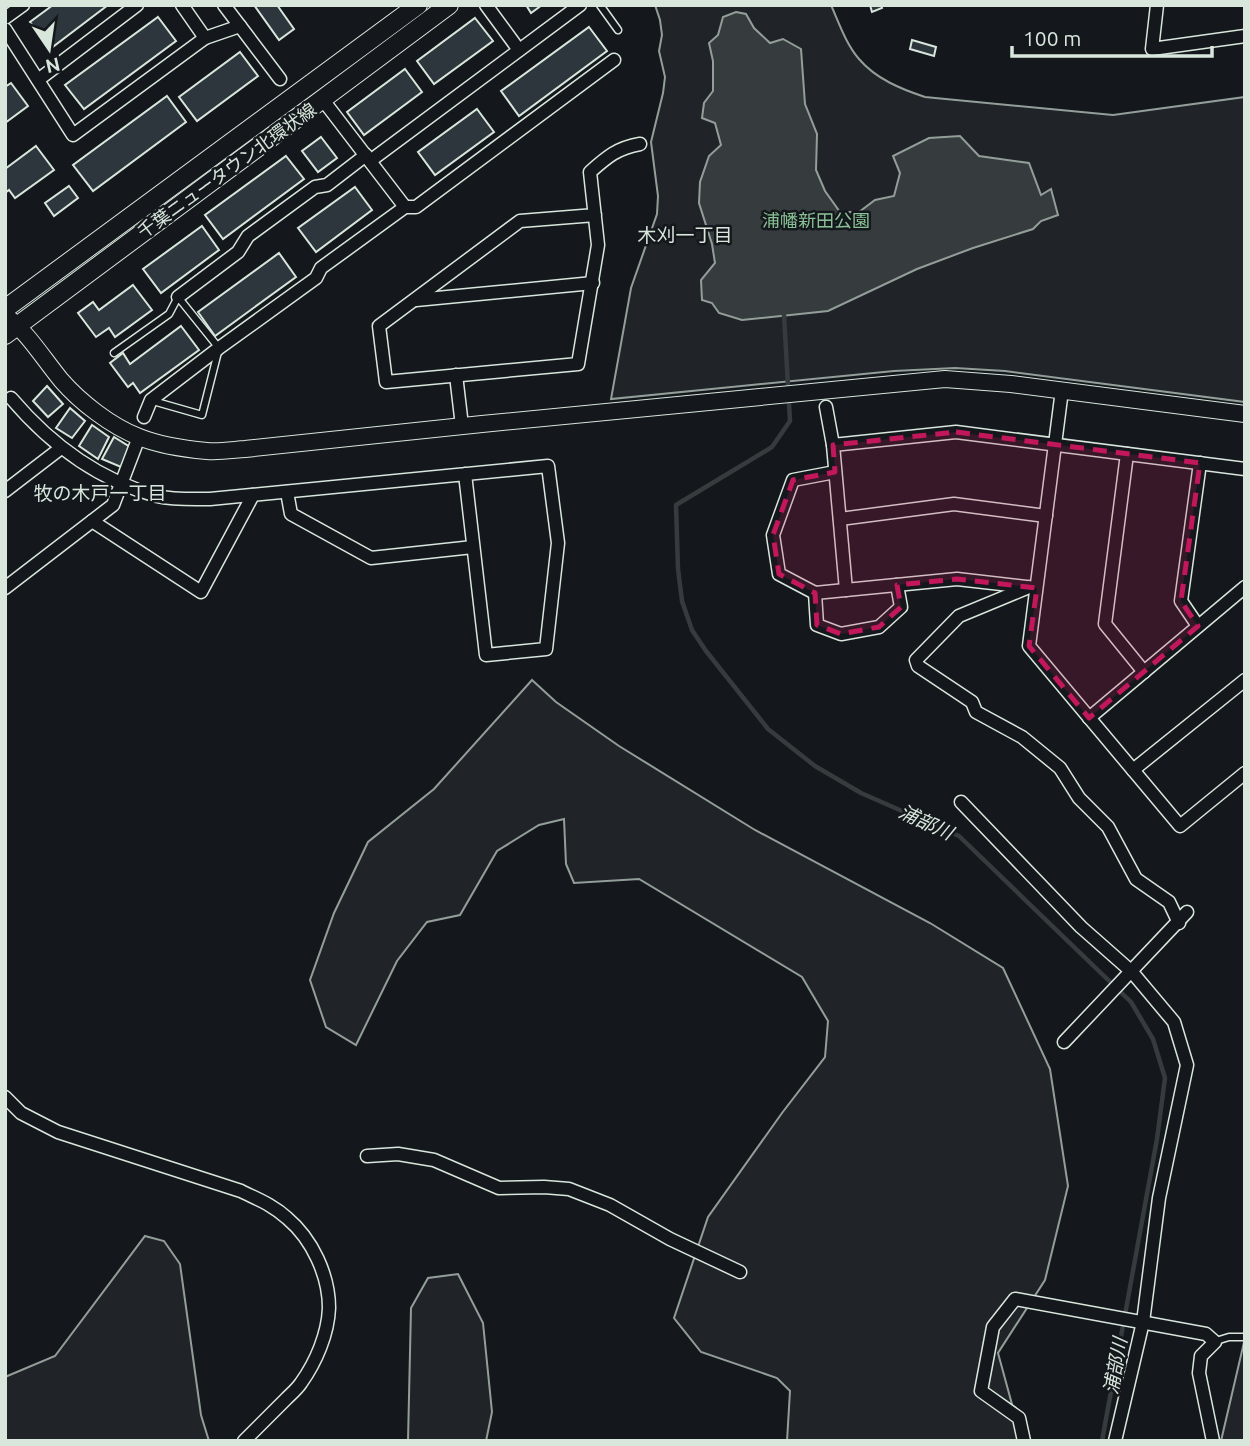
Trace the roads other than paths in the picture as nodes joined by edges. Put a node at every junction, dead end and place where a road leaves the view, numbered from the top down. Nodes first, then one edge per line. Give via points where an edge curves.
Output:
1 (23, 5) edge
2 (137, 5) edge
3 (182, 5) edge
4 (224, 5) edge
5 (418, 5) edge
6 (449, 5) edge
7 (486, 5) edge
8 (580, 5) edge
9 (600, 5) edge
10 (1157, 5) edge
11 (5, 18) edge
12 (240, 26) junction
13 (5, 29) edge
14 (618, 30) dead end
15 (1245, 36) edge
16 (205, 38) junction
17 (519, 50) junction
18 (614, 60) dead end
19 (280, 79) dead end
20 (38, 80) junction
21 (324, 100) junction
22 (639, 144) dead end
23 (368, 158) junction
24 (405, 207) junction
25 (595, 215) junction
26 (593, 283) junction
27 (178, 297) junction
28 (414, 300) junction
29 (9, 313) edge
30 (219, 348) junction
31 (114, 353) dead end
32 (456, 375) junction
33 (1062, 390) junction
34 (12, 398) edge
35 (151, 400) junction
36 (826, 407) dead end
37 (1245, 414) edge
38 (144, 417) dead end
39 (462, 426) junction
40 (139, 436) junction
41 (833, 445) junction
42 (1055, 445) junction
43 (61, 448) junction
44 (1127, 454) junction
45 (1200, 463) junction
46 (1245, 469) edge
47 (835, 472) junction
48 (465, 474) junction
49 (120, 482) junction
50 (5, 491) edge
51 (288, 492) junction
52 (253, 495) junction
53 (1046, 516) junction
54 (840, 519) junction
55 (92, 521) junction
56 (473, 547) junction
57 (897, 585) junction
58 (1245, 587) edge
59 (5, 588) edge
60 (1033, 588) junction
61 (846, 590) junction
62 (815, 593) junction
63 (1198, 626) junction
64 (1144, 672) junction
65 (1245, 680) edge
66 (1089, 718) junction
67 (1133, 771) junction
68 (1245, 773) edge
69 (961, 802) dead end
70 (1187, 912) dead end
71 (1179, 923) junction
72 (1132, 971) junction
73 (1064, 1042) dead end
74 (5, 1097) edge
75 (368, 1156) dead end
76 (740, 1272) dead end
77 (1143, 1322) junction
78 (1245, 1337) edge
79 (1215, 1342) junction
80 (244, 1441) edge
81 (1024, 1441) edge
82 (1115, 1441) edge
83 (1213, 1441) edge

1 - 11 street
2 - 20 street
3 - 16 street
4 - 12 street
5 - 29 main road, 千葉ニュータウン北環状線
6 - 21 main road, 千葉ニュータウン北環状線
7 - 17 street
8 - 17 street
9 - 14 lane
10 - 15 street via 1153,49
12 - 16 street
12 - 19 street
13 - 20 street
16 - 20 street via 73,135
17 - 23 street
18 - 24 street via 416,207
21 - 23 street
21 - 29 main road, 千葉ニュータウン北環状線
22 - 25 street via 610,154 590,172
23 - 24 street
23 - 27 street via 315,187 248,236 238,253
24 - 30 street
25 - 26 street via 598,245
25 - 28 street via 520,222
26 - 28 street
26 - 32 street via 578,364
27 - 30 lane
27 - 31 lane via 169,314
28 - 32 street via 379,326 386,382
29 - 40 street via 63,382 106,418
30 - 35 street
30 - 35 lane via 202,415
32 - 39 street
33 - 37 street
33 - 39 street via 945,379
33 - 42 street
34 - 43 street
35 - 38 street
36 - 41 street
39 - 40 street via 209,451
40 - 49 street
41 - 42 street via 956,432
41 - 47 street
42 - 44 street
42 - 53 street
43 - 49 street via 80,463
43 - 50 street
44 - 45 street
44 - 64 street via 1105,624
45 - 46 street
45 - 63 street via 1181,601
47 - 54 street
47 - 62 street via 793,480 773,535 779,575
48 - 51 street
48 - 56 street
48 - 56 street via 548,466 558,544 546,649 486,655
49 - 52 street via 178,499
49 - 55 street via 113,505
51 - 52 street
51 - 56 street via 291,514 372,558
52 - 55 street via 201,592
53 - 54 street via 954,504
53 - 60 street
54 - 61 street
55 - 59 street
57 - 60 street via 957,579
57 - 61 street
57 - 62 street via 901,607 886,621 879,627 841,634 817,625
58 - 63 street
60 - 66 street via 1029,646
60 - 71 street via 959,616 916,660 918,666 972,702 976,712 1021,737 1060,768 1079,798 1108,827 1136,879 1170,902
61 - 62 street
63 - 64 street
64 - 66 street
65 - 67 street
66 - 67 street
67 - 68 street via 1180,826
69 - 72 street via 1081,927
70 - 71 street
71 - 72 street
72 - 73 street
72 - 77 street via 1174,1022 1187,1065 1159,1198
74 - 80 street via 21,1113 58,1132 269,1204 308,1241 326,1288 325,1333 300,1384
75 - 76 street via 398,1154 434,1160 499,1188 569,1189 610,1205
77 - 79 street via 1206,1334
77 - 81 street via 1015,1299 993,1327 981,1391 1019,1418
77 - 82 street
78 - 79 lane
79 - 83 street via 1201,1356 1199,1373

